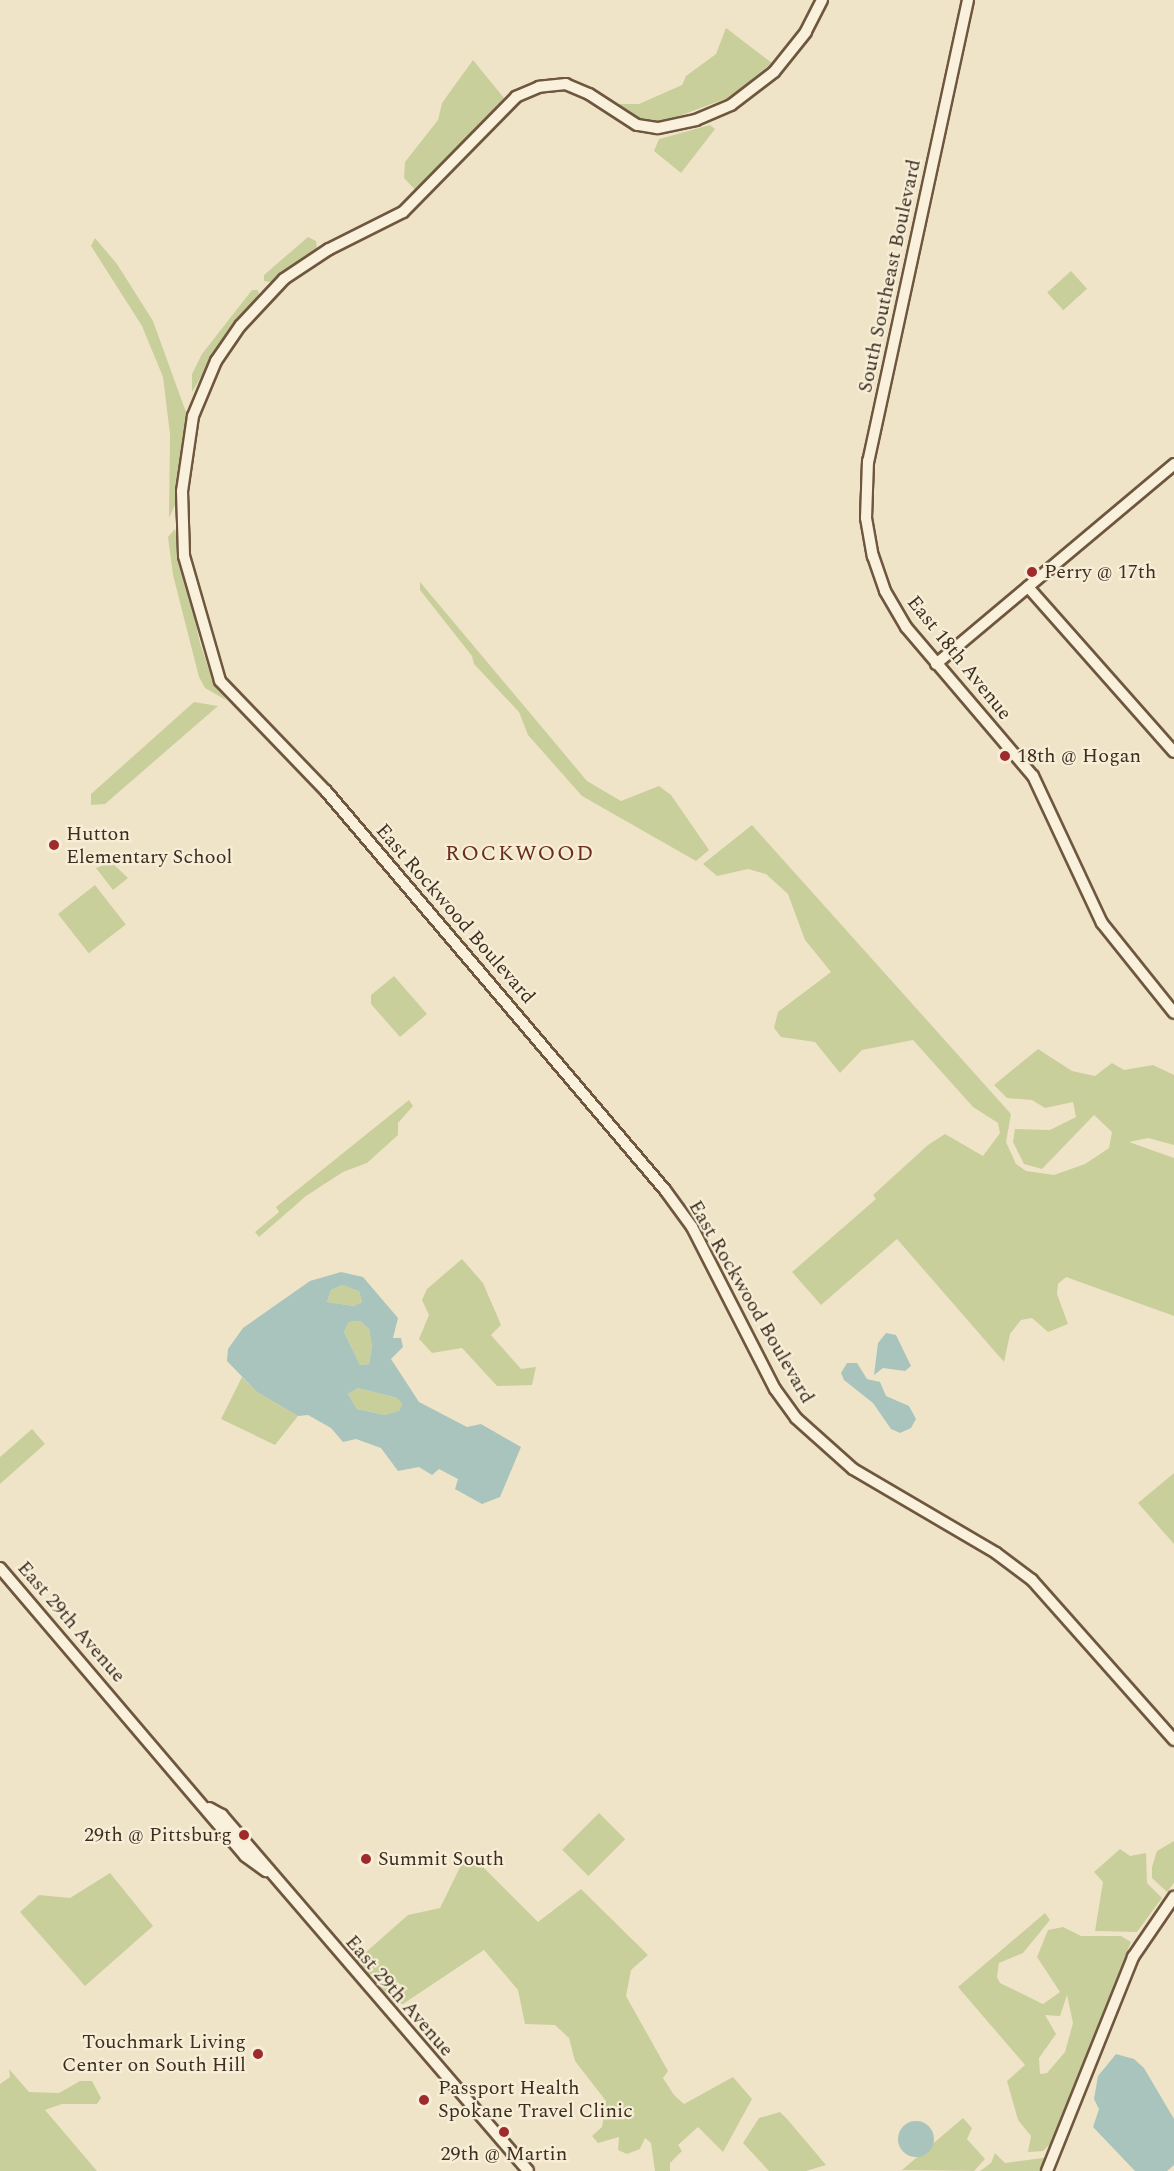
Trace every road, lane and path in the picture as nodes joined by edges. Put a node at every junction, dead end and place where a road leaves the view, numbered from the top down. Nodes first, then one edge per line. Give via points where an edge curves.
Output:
1 (822, 0) edge
2 (968, 0) edge
3 (1174, 464) edge
4 (874, 561) joint
5 (1028, 587) junction
6 (936, 664) junction
7 (1174, 752) edge
8 (1174, 1013) edge
9 (0, 1568) edge
10 (1174, 1740) edge
11 (1174, 1897) edge
12 (528, 2171) edge
13 (1047, 2171) edge

1 - 10 street, East Rockwood Boulevard via 802,38 774,72 732,105 696,120 657,129 637,125 566,84 539,87 516,97 403,212 298,269 240,326 216,361 193,416 182,491 184,556 212,663 227,690 313,776 665,1190 693,1227 775,1389 796,1418 853,1469 996,1553 1032,1580
2 - 4 street, South Southeast Boulevard via 868,461 866,518
3 - 5 street
4 - 6 street, East 18th Avenue via 894,609
5 - 6 street
5 - 7 street
6 - 8 street, East 18th Avenue via 1027,766 1115,944
9 - 12 street, East 29th Avenue via 209,1808 222,1815 266,1871
11 - 13 street via 1133,1957

